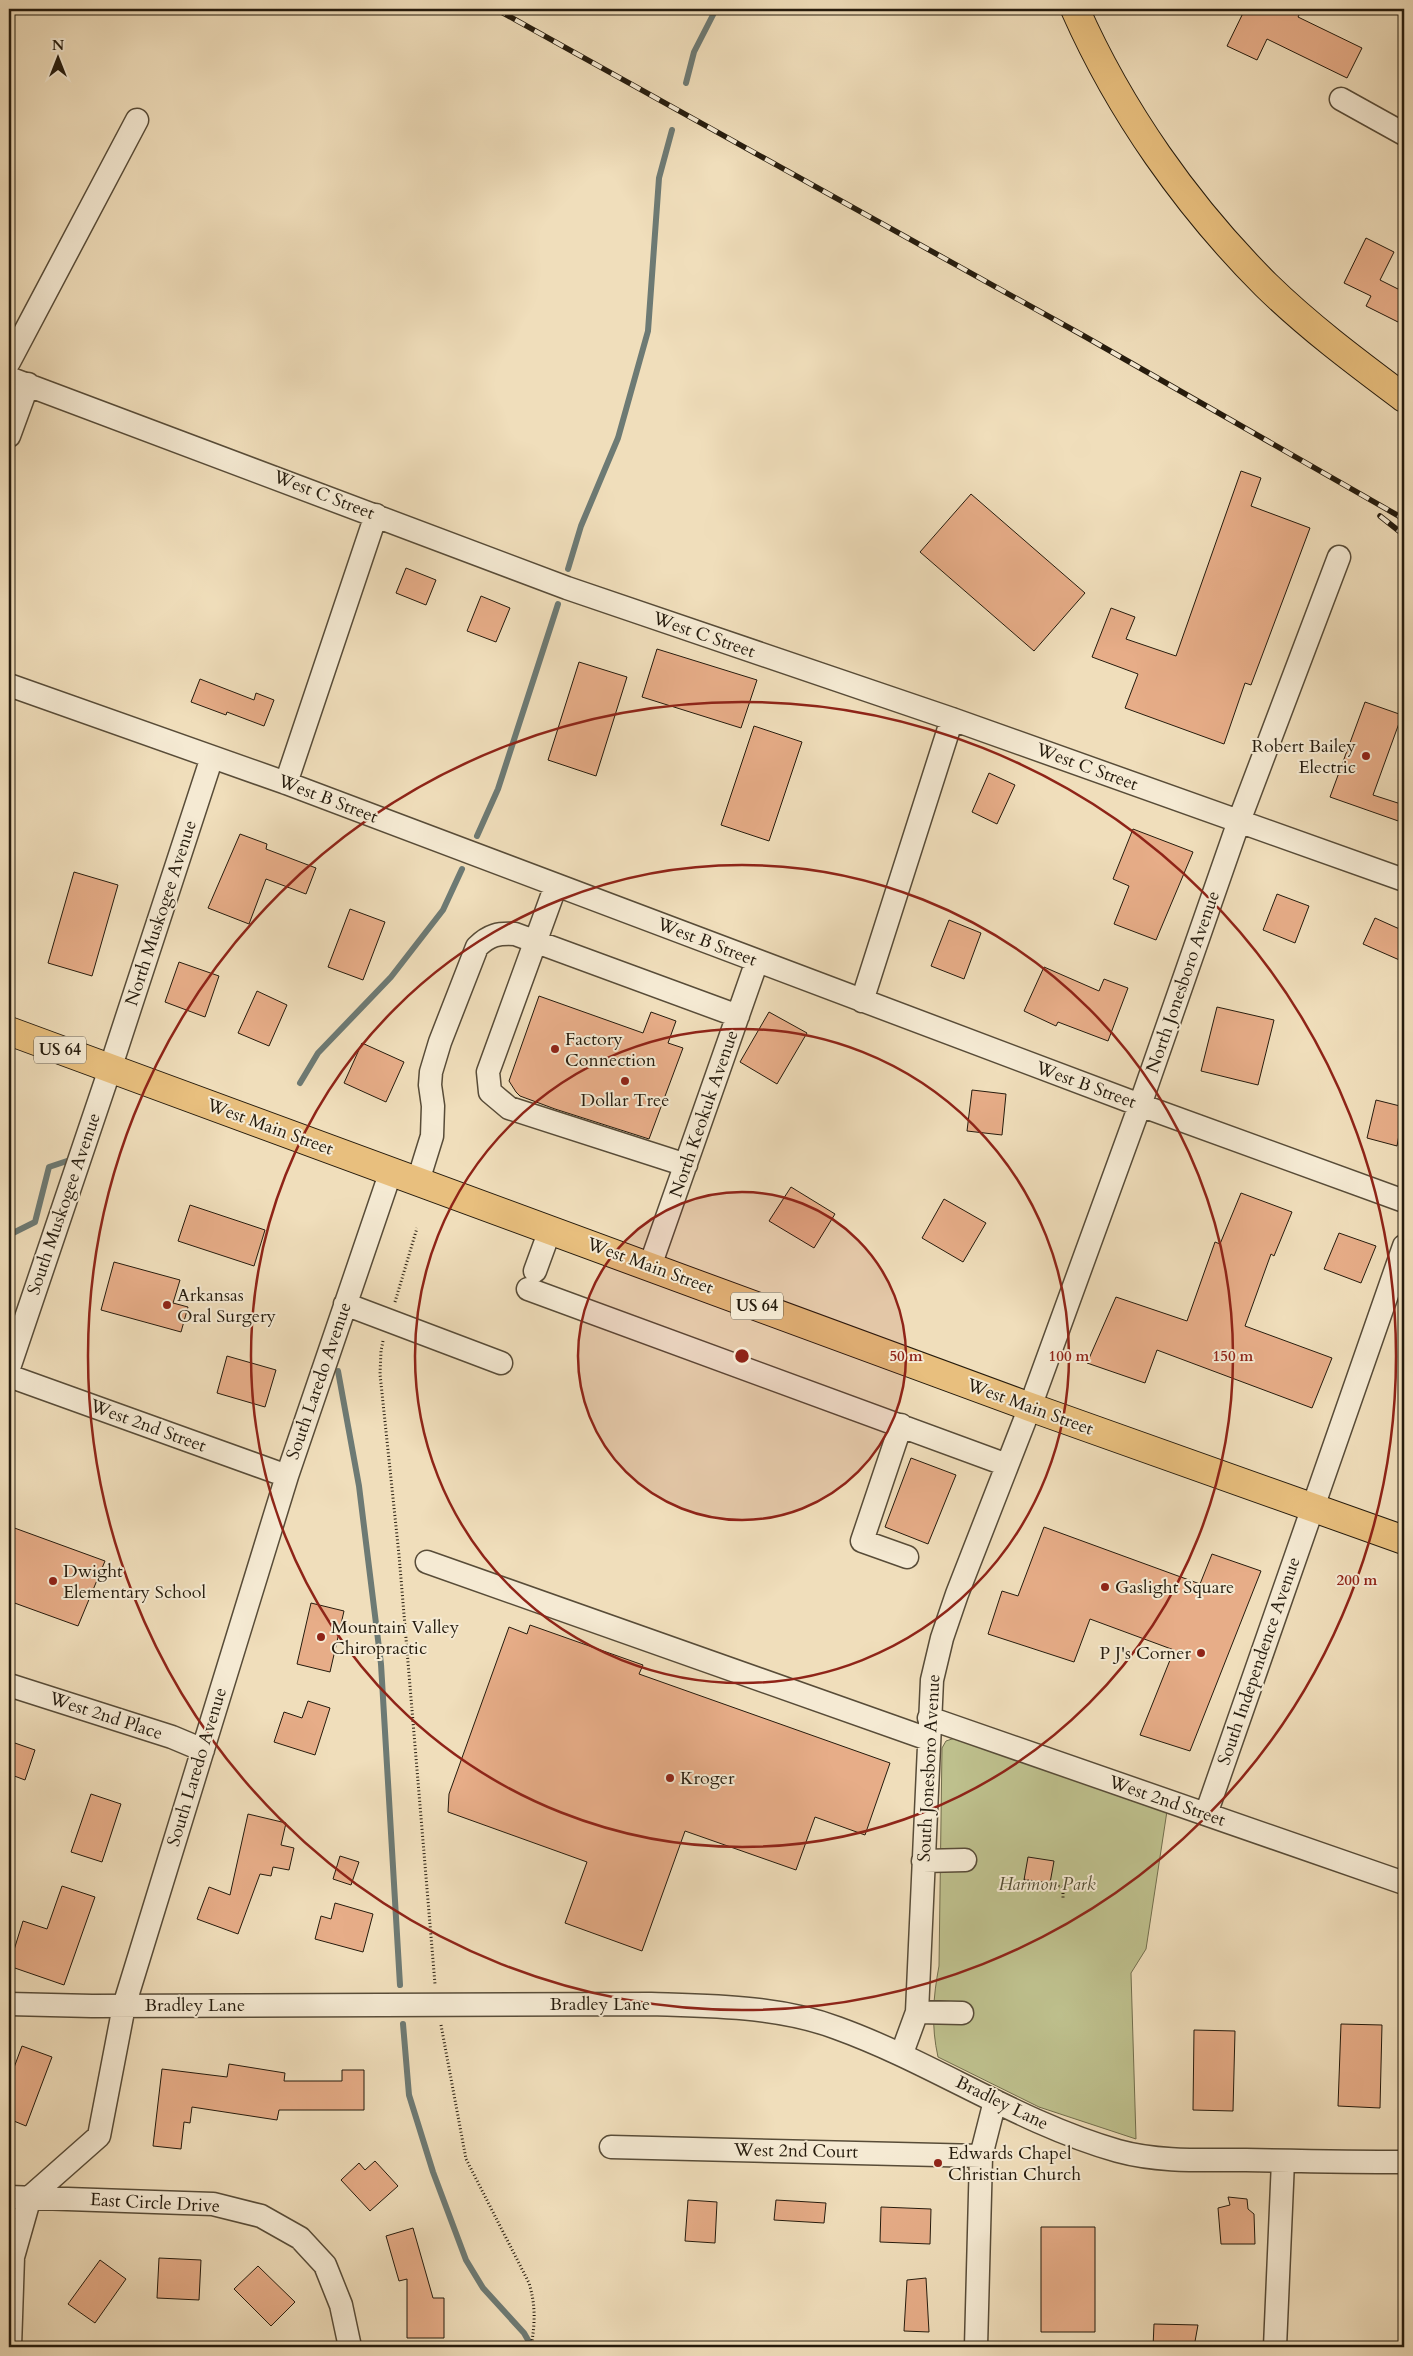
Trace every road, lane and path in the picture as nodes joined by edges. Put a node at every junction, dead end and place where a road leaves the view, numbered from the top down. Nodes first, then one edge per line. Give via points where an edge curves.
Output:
1 (1075, 9) edge
2 (1341, 99) dead end
3 (136, 120) dead end
4 (1404, 134) edge
5 (9, 362) edge
6 (18, 381) edge
7 (1404, 398) edge
8 (9, 436) edge
9 (376, 515) junction
10 (1339, 557) dead end
11 (9, 685) edge
12 (952, 719) junction
13 (212, 757) junction
14 (286, 783) junction
15 (1239, 821) junction
16 (1404, 880) edge
17 (556, 885) junction
18 (536, 941) junction
19 (758, 962) junction
20 (862, 1001) junction
21 (738, 1016) junction
22 (9, 1031) edge
23 (110, 1068) junction
24 (1140, 1105) junction
25 (686, 1165) junction
26 (391, 1171) junction
27 (418, 1181) junction
28 (1404, 1201) edge
29 (417, 1228) dead end
30 (550, 1230) junction
31 (1404, 1246) edge
32 (650, 1266) junction
33 (1396, 1293) edge
34 (346, 1304) junction
35 (389, 1321) junction
36 (501, 1363) dead end
37 (9, 1368) edge
38 (9, 1376) edge
39 (1030, 1407) junction
40 (901, 1425) junction
41 (1008, 1465) junction
42 (286, 1476) junction
43 (1313, 1507) junction
44 (1404, 1540) edge
45 (908, 1557) dead end
46 (427, 1562) dead end
47 (9, 1684) edge
48 (929, 1728) junction
49 (203, 1750) junction
50 (1206, 1814) junction
51 (965, 1860) dead end
52 (923, 1861) junction
53 (1024, 1880) dead end
54 (1404, 1883) edge
55 (1064, 1900) dead end
56 (9, 2004) edge
57 (438, 2004) junction
58 (124, 2006) junction
59 (917, 2012) junction
60 (962, 2013) dead end
61 (902, 2053) junction
62 (995, 2101) junction
63 (611, 2147) dead end
64 (981, 2156) junction
65 (1283, 2160) junction
66 (1404, 2162) edge
67 (19, 2197) edge
68 (10, 2347) edge
69 (350, 2347) edge
70 (531, 2347) edge
71 (976, 2347) edge
72 (1275, 2347) edge

1 - 7 main road via 1135,122 1197,209 1266,284 1336,347
2 - 4 street
3 - 5 street
6 - 8 street
6 - 9 street, West C Street
9 - 12 street, West C Street via 567,588
9 - 14 street
10 - 15 street, North Jonesboro Avenue
11 - 13 street, West B Street
12 - 15 street, West C Street
12 - 20 street
13 - 14 street, West B Street
13 - 23 street, North Muskogee Avenue
14 - 17 street, West B Street
15 - 16 street, West C Street
15 - 24 street, North Jonesboro Avenue
17 - 18 street
17 - 19 street, West B Street
18 - 21 street
18 - 25 street via 488,1072 490,1092 509,1108
18 - 27 street via 499,933 487,937 477,947 440,1042 432,1072 432,1136
19 - 20 street, West B Street
19 - 21 street, North Keokuk Avenue
20 - 24 street, West B Street
21 - 25 street, North Keokuk Avenue
22 - 23 main road, West Main Street / US 64
23 - 26 main road, West Main Street / US 64
23 - 37 street, South Muskogee Avenue
24 - 28 street, West B Street
24 - 39 street, North Jonesboro Avenue
25 - 32 street, North Keokuk Avenue
26 - 27 main road, West Main Street / US 64
26 - 34 street, South Laredo Avenue
27 - 30 main road, West Main Street / US 64
29 - 35 path
30 - 32 main road, West Main Street / US 64
30 - 40 street via 532,1280
31 - 33 street, South Independence Avenue
32 - 39 main road, West Main Street / US 64
33 - 43 street, South Independence Avenue
34 - 35 street
34 - 42 street, South Laredo Avenue
35 - 36 street
35 - 57 path via 381,1351 380,1374
38 - 42 street, West 2nd Street
39 - 41 street, South Jonesboro Avenue
39 - 43 main road, West Main Street / US 64
40 - 41 street
40 - 45 street via 862,1541
41 - 48 street, South Jonesboro Avenue via 942,1638 932,1680
42 - 49 street, South Laredo Avenue
43 - 44 main road, West Main Street / US 64
43 - 50 street, South Independence Avenue
46 - 48 street, West 2nd Street
47 - 49 street, West 2nd Place
48 - 50 street, West 2nd Street
48 - 52 street, South Jonesboro Avenue
49 - 58 street, South Laredo Avenue
50 - 54 street, West 2nd Street
51 - 52 street
52 - 59 street, South Jonesboro Avenue
53 - 55 path via 1062,1887
56 - 58 street, Bradley Lane
57 - 58 street, Bradley Lane
57 - 61 street, Bradley Lane via 721,2007 783,2015 835,2027
57 - 70 path via 466,2159 534,2301 536,2321
58 - 67 street, South Laredo Avenue via 99,2136
59 - 60 street
59 - 61 street, South Jonesboro Avenue
61 - 62 street, Bradley Lane
62 - 64 street
62 - 65 street, Bradley Lane via 1080,2140 1121,2152 1163,2159
63 - 64 street, West 2nd Court
64 - 71 street
65 - 66 street
65 - 72 street
67 - 68 street
67 - 69 street, East Circle Drive via 213,2204 261,2216 300,2238 325,2265 341,2305

